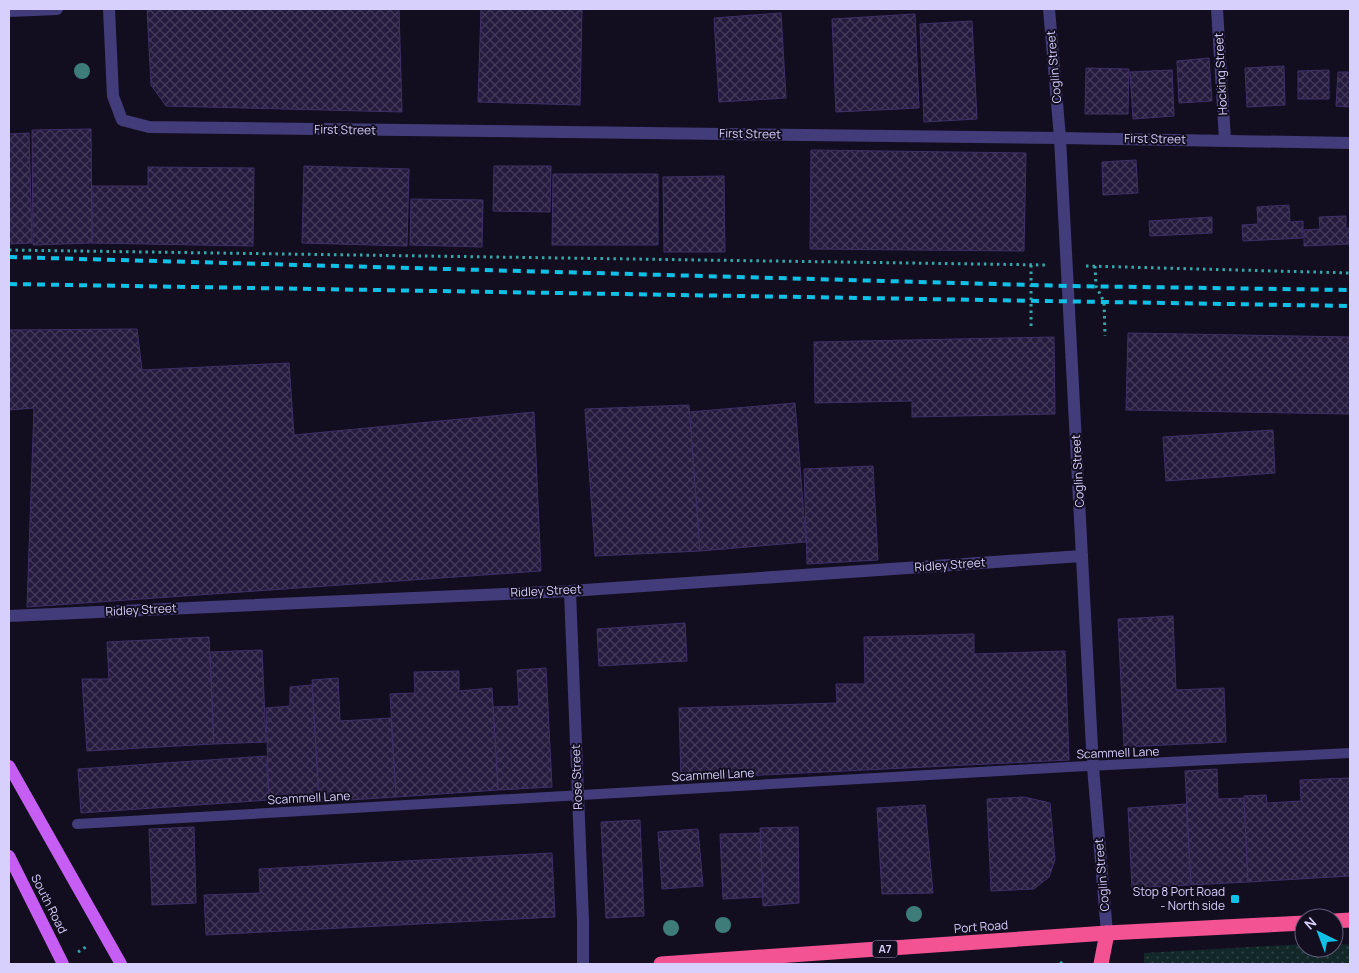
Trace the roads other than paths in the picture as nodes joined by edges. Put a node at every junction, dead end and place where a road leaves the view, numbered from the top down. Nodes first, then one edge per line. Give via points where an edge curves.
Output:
1 (57, 9) edge
2 (108, 9) edge
3 (1049, 9) edge
4 (1217, 9) edge
5 (9, 11) edge
6 (1060, 138) junction
7 (1225, 140) junction
8 (1350, 143) edge
9 (1082, 556) junction
10 (570, 591) junction
11 (9, 616) edge
12 (1350, 753) edge
13 (9, 766) edge
14 (1092, 767) junction
15 (578, 796) junction
16 (77, 824) dead end
17 (9, 856) edge
18 (1294, 924) edge
19 (1107, 933) junction
20 (63, 963) edge
21 (121, 964) edge
22 (583, 964) edge
23 (663, 964) edge
24 (1101, 964) edge

1 - 5 street
2 - 6 street, First Street via 113,96 122,120 149,127
3 - 6 street, Coglin Street
4 - 7 street, Hocking Street
6 - 7 street, First Street
6 - 9 street, Coglin Street
7 - 8 street, First Street
9 - 10 street, Ridley Street
9 - 14 street, Coglin Street
10 - 11 street, Ridley Street
10 - 15 street, Rose Street
12 - 14 lane, Scammell Lane
13 - 21 main road
14 - 15 lane, Scammell Lane
14 - 19 street, Coglin Street
15 - 16 lane, Scammell Lane
15 - 22 street, Rose Street
17 - 20 main road, South Road
18 - 19 highway, Port Road / A7
19 - 23 highway, Port Road / A7
19 - 24 highway

